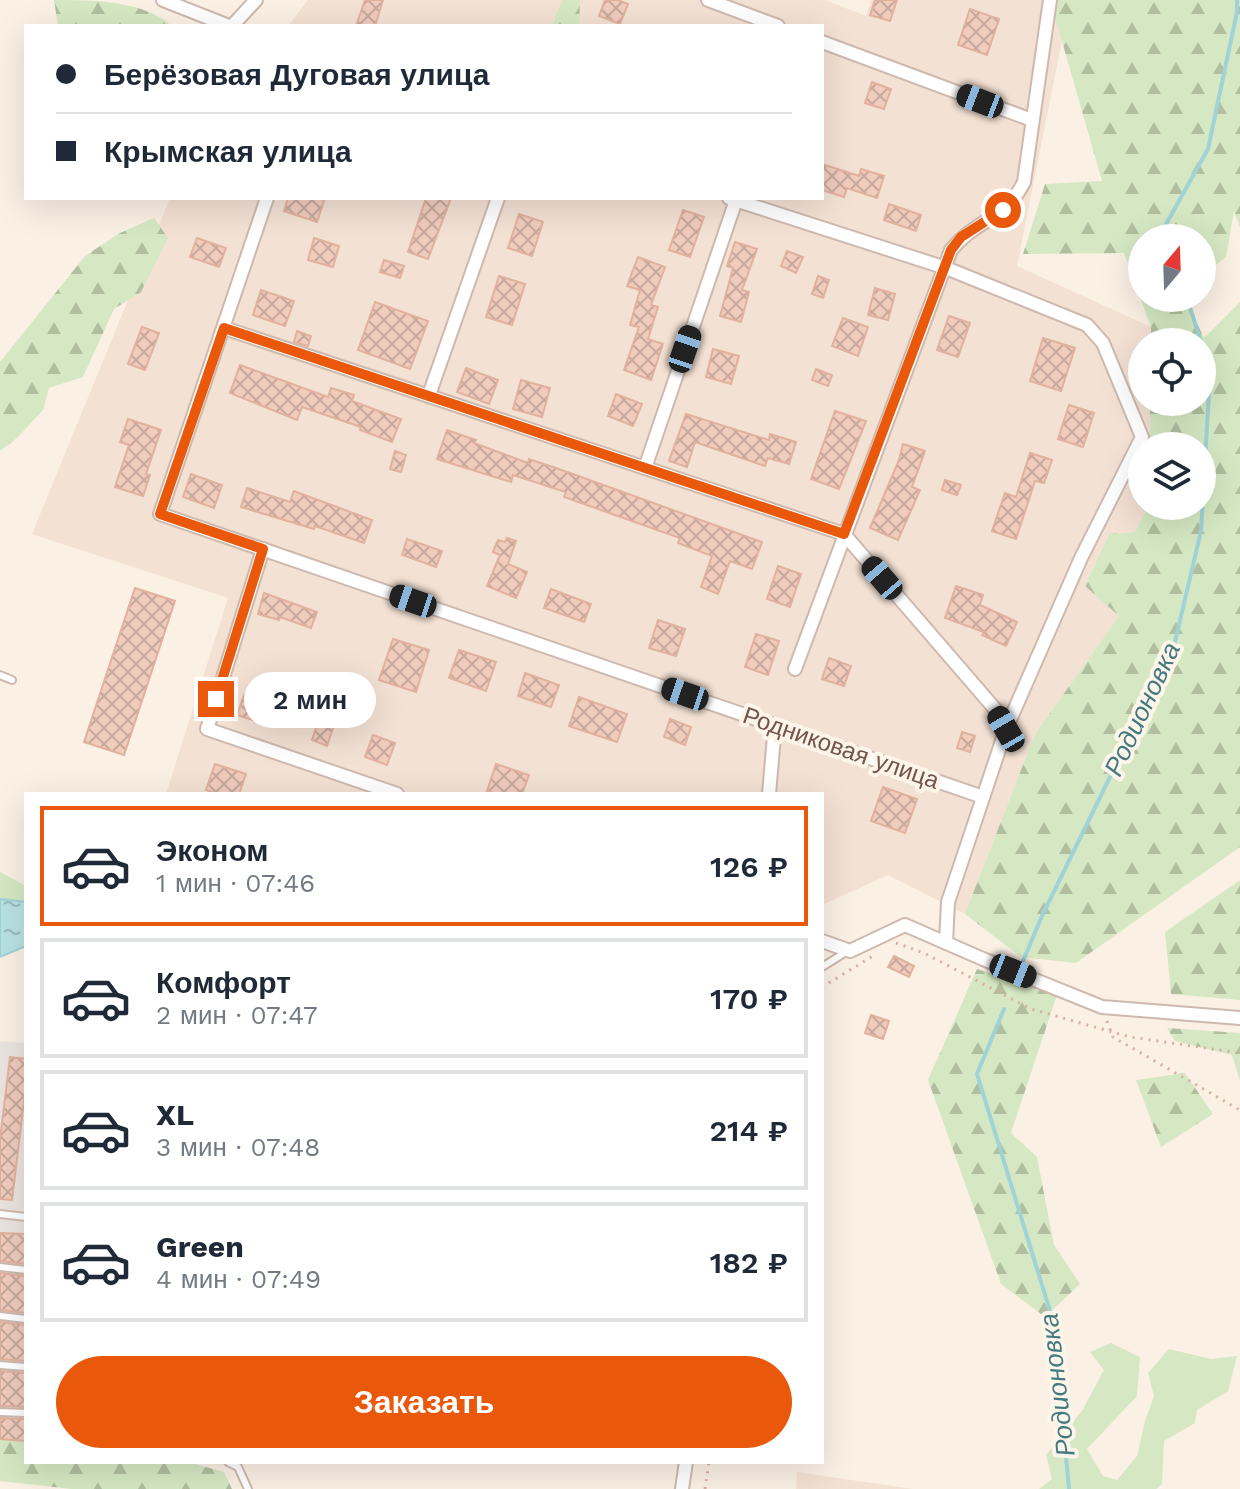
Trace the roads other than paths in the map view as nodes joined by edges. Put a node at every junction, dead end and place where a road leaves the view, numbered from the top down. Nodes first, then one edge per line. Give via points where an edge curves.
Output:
1 (163, 0) edge
2 (256, 0) edge
3 (708, 0) edge
4 (1050, 0) edge
5 (225, 24) edge
6 (232, 24) edge
7 (773, 24) edge
8 (824, 43) edge
9 (1032, 120) junction
10 (266, 200) edge
11 (497, 200) edge
12 (733, 200) edge
13 (736, 200) edge
14 (946, 268) junction
15 (224, 328) junction
16 (429, 395) junction
17 (645, 468) junction
18 (844, 534) junction
19 (263, 549) junction
20 (795, 669) dead end
21 (0, 675) edge
22 (12, 680) dead end
23 (775, 725) junction
24 (1006, 729) junction
25 (391, 792) edge
26 (769, 792) edge
27 (983, 797) junction
28 (824, 942) edge
29 (946, 943) junction
30 (850, 951) junction
31 (824, 966) edge
32 (1240, 1018) edge
33 (0, 1214) edge
34 (24, 1217) edge
35 (0, 1267) edge
36 (24, 1270) edge
37 (0, 1316) edge
38 (24, 1319) edge
39 (0, 1365) edge
40 (24, 1367) edge
41 (0, 1412) edge
42 (24, 1413) edge
43 (232, 1464) edge
44 (686, 1464) edge
45 (248, 1489) edge
46 (682, 1489) edge

1 - 5 street
2 - 6 street
3 - 7 street
4 - 9 street
8 - 9 street
9 - 14 street via 1024,182 1015,199 961,237
10 - 15 street
11 - 16 street
12 - 17 street
13 - 14 street
14 - 18 street
14 - 24 street via 1087,325 1103,343 1142,437 1081,558
15 - 16 street
15 - 19 street, Родниковая улица via 160,514
16 - 17 street
17 - 18 street
18 - 20 street
18 - 24 street via 995,709
19 - 23 street, Родниковая улица
19 - 25 street via 207,729
21 - 22 lane
23 - 26 street
23 - 27 street, Родниковая улица
24 - 27 street
27 - 29 street via 948,902
28 - 30 street
29 - 30 street via 905,925
29 - 32 street via 1102,1007
30 - 31 lane
33 - 34 lane
35 - 36 lane
37 - 38 lane
39 - 40 lane
41 - 42 lane
43 - 45 lane
44 - 46 street

